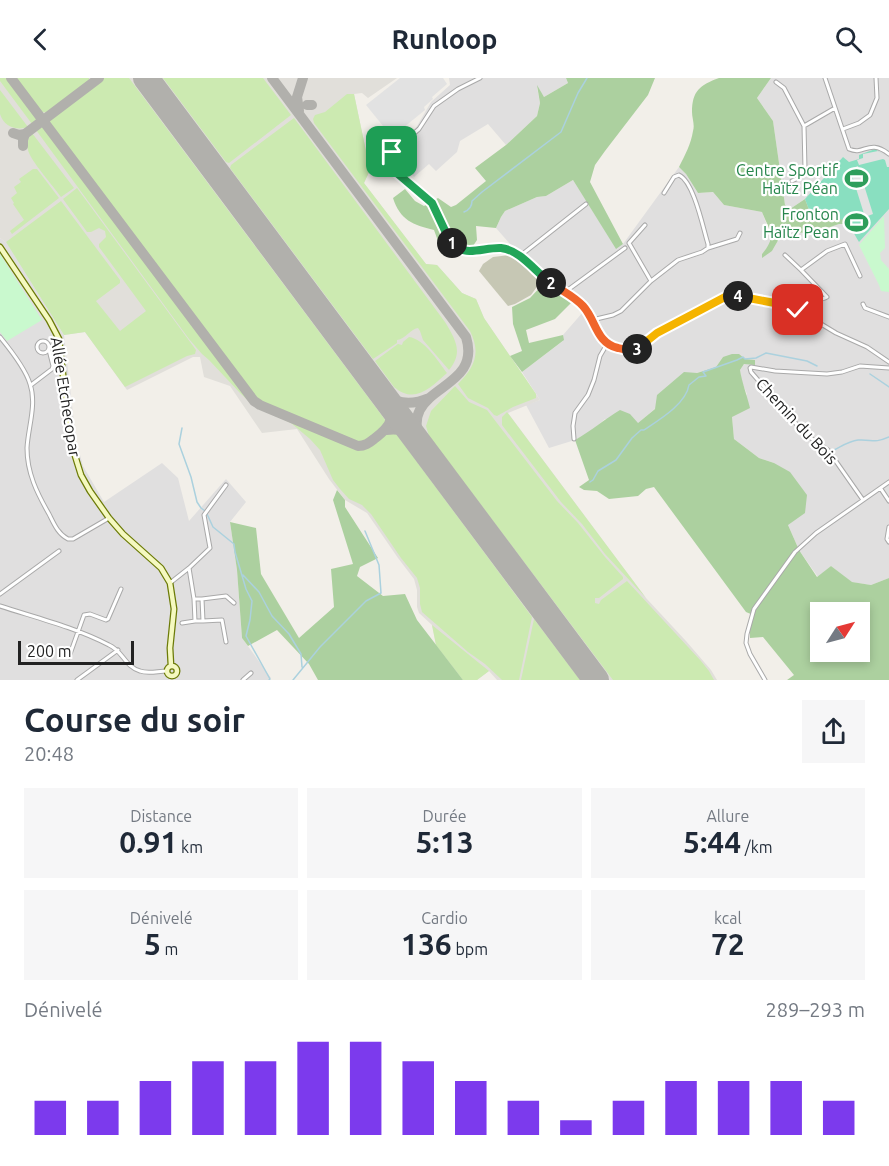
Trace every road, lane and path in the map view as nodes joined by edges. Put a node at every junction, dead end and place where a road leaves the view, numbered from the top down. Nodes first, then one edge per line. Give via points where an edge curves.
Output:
1 (480, 78) edge
2 (825, 78) edge
3 (876, 78) edge
4 (776, 82) dead end
5 (835, 108) junction
6 (804, 126) junction
7 (843, 129) junction
8 (889, 154) edge
9 (792, 182) dead end
10 (664, 194) dead end
11 (586, 204) dead end
12 (645, 225) dead end
13 (740, 233) dead end
14 (0, 247) edge
15 (625, 248) dead end
16 (708, 248) junction
17 (785, 255) dead end
18 (520, 256) junction
19 (801, 270) junction
20 (860, 276) dead end
21 (651, 281) junction
22 (565, 292) junction
23 (863, 304) dead end
24 (798, 310) junction
25 (889, 317) edge
26 (592, 320) junction
27 (0, 337) edge
28 (607, 344) junction
29 (49, 350) dead end
30 (889, 362) edge
31 (889, 368) edge
32 (31, 385) junction
33 (574, 439) dead end
34 (889, 482) edge
35 (225, 485) dead end
36 (881, 489) junction
37 (863, 500) junction
38 (889, 501) edge
39 (109, 518) junction
40 (889, 526) edge
41 (889, 542) edge
42 (59, 551) dead end
43 (189, 568) junction
44 (170, 584) junction
45 (121, 589) dead end
46 (0, 594) edge
47 (194, 599) junction
48 (202, 599) junction
49 (234, 603) dead end
50 (0, 606) edge
51 (195, 621) junction
52 (203, 621) junction
53 (182, 623) dead end
54 (79, 631) junction
55 (226, 642) dead end
56 (118, 650) junction
57 (69, 657) dead end
58 (171, 666) junction
59 (167, 671) junction
60 (251, 673) dead end
61 (177, 678) edge
62 (77, 680) edge
63 (243, 680) edge
64 (765, 680) edge

1 - 18 street via 434,106 419,129 392,152 389,160 391,168 432,203 454,246 462,251 501,248
2 - 5 street
3 - 7 street via 877,98 870,115
4 - 6 street via 784,88
5 - 6 street
5 - 7 street
6 - 9 street via 805,169
7 - 8 street via 852,151 874,146
10 - 16 street via 674,177 685,177
11 - 18 street
12 - 21 street via 629,243
13 - 16 street via 737,239
14 - 39 street, Allée Etchecopar via 57,334 77,465
15 - 22 street
16 - 21 street via 678,260
17 - 19 street
18 - 22 street
19 - 20 street via 827,251 845,244
19 - 24 street via 827,297 807,298
21 - 26 street via 621,310
22 - 26 street via 585,308
23 - 25 street
24 - 28 street via 725,297 633,350
24 - 30 street
26 - 28 street
27 - 32 street
28 - 33 street via 588,395 575,413
29 - 32 street via 52,369
31 - 37 street, Chemin du Bois via 860,366 827,374 751,366 750,369 805,434 828,450
32 - 39 street via 29,468 33,484 59,533 73,539
34 - 36 street
35 - 43 street via 204,514 210,548
36 - 37 street
36 - 38 street
37 - 64 street via 795,552 754,609 746,643
39 - 44 street, Allée Etchecopar via 161,568
40 - 41 street
42 - 46 street
43 - 44 street
43 - 47 street
44 - 58 street
45 - 54 street via 109,618 86,614
47 - 48 street
47 - 51 street
48 - 49 street via 226,596
48 - 52 street
50 - 54 street
51 - 52 street
51 - 53 street
52 - 55 street via 222,620
54 - 56 street
54 - 57 street
56 - 59 street via 138,671
56 - 62 street
58 - 59 street
58 - 61 street via 177,669
59 - 61 street
60 - 63 street

